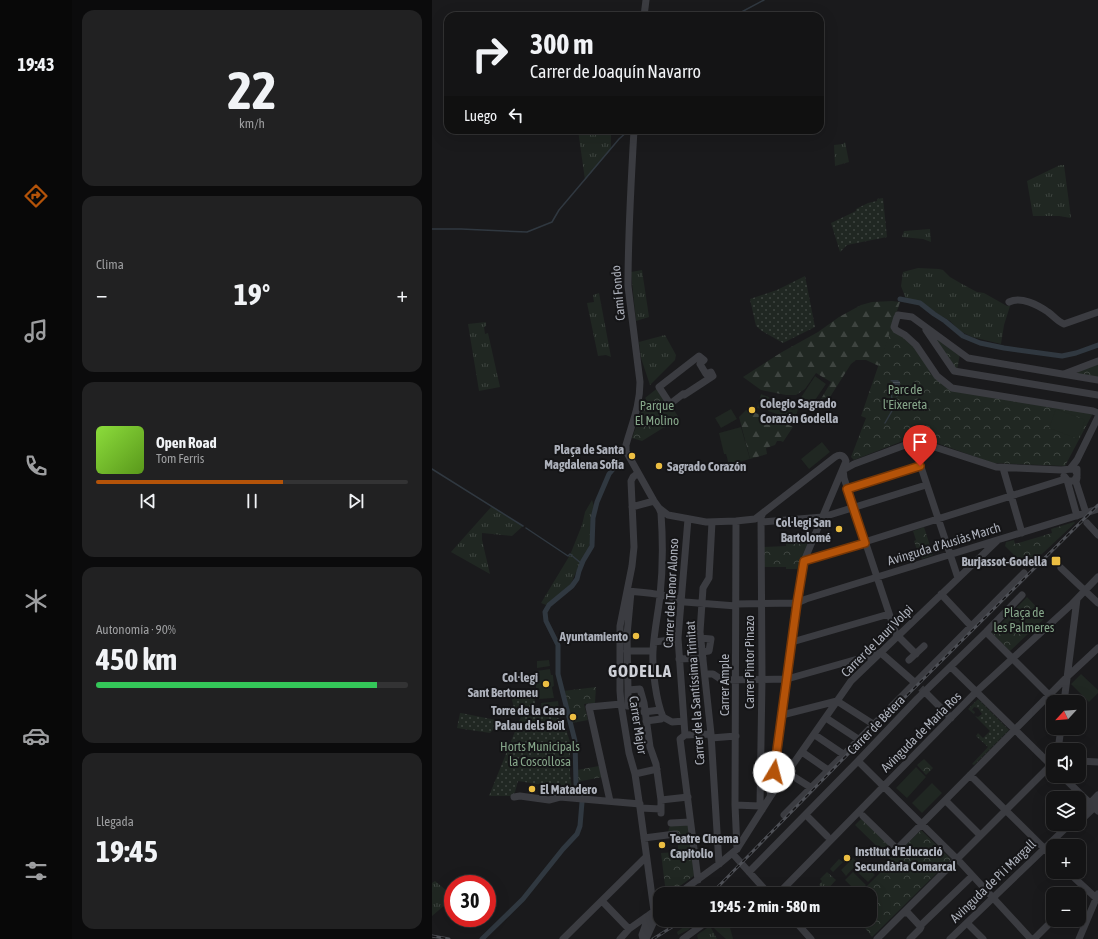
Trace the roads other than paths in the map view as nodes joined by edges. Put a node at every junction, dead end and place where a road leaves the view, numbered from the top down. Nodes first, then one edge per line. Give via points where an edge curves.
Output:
1 (646, 0) edge
2 (644, 12) edge
3 (634, 134) edge
4 (1009, 302) dead end
5 (1098, 312) edge
6 (925, 328) junction
7 (1098, 361) edge
8 (1064, 374) junction
9 (712, 376) joint
10 (1098, 380) edge
11 (1098, 395) edge
12 (1098, 413) edge
13 (1098, 417) edge
14 (922, 444) junction
15 (1078, 460) junction
16 (920, 466) junction
17 (1003, 468) junction
18 (1047, 469) junction
19 (1069, 469) junction
20 (843, 470) junction
21 (638, 473) junction
22 (1077, 476) junction
23 (1066, 480) junction
24 (1051, 483) junction
25 (926, 485) junction
26 (847, 489) junction
27 (1011, 496) junction
28 (654, 501) junction
29 (632, 507) junction
30 (853, 507) junction
31 (659, 508) junction
32 (1098, 509) edge
33 (1086, 513) junction
34 (762, 514) junction
35 (1077, 516) junction
36 (823, 517) junction
37 (688, 519) junction
38 (939, 519) junction
39 (736, 521) junction
40 (712, 522) junction
41 (761, 522) junction
42 (1088, 524) dead end
43 (1022, 533) junction
44 (1098, 535) edge
45 (997, 541) junction
46 (865, 543) junction
47 (950, 554) junction
48 (804, 561) junction
49 (1061, 568) dead end
50 (1024, 573) dead end
51 (877, 576) junction
52 (1098, 577) edge
53 (958, 578) junction
54 (1085, 591) junction
55 (629, 592) junction
56 (941, 594) junction
57 (660, 595) junction
58 (1022, 595) dead end
59 (1078, 599) junction
60 (682, 601) junction
61 (797, 603) junction
62 (1098, 603) edge
63 (701, 604) junction
64 (762, 604) junction
65 (736, 605) junction
66 (1068, 608) junction
67 (1075, 613) junction
68 (889, 614) junction
69 (971, 626) junction
70 (986, 632) junction
71 (898, 636) junction
72 (700, 638) junction
73 (678, 639) junction
74 (654, 642) junction
75 (792, 642) junction
76 (924, 646) dead end
77 (1098, 648) edge
78 (627, 651) junction
79 (653, 651) junction
80 (881, 653) junction
81 (916, 654) junction
82 (703, 655) junction
83 (1012, 658) junction
84 (679, 659) junction
85 (909, 660) dead end
86 (1070, 662) junction
87 (951, 667) junction
88 (1078, 667) junction
89 (705, 674) junction
90 (1068, 676) junction
91 (762, 679) junction
92 (787, 679) junction
93 (736, 680) junction
94 (913, 682) tunnel mouth
95 (628, 690) junction
96 (977, 692) junction
97 (926, 693) tunnel mouth
98 (1049, 695) joint
99 (1065, 695) edge
100 (1046, 698) edge
101 (838, 701) junction
102 (644, 703) junction
103 (621, 704) junction
104 (660, 710) junction
105 (644, 712) junction
106 (782, 715) junction
107 (663, 717) junction
108 (826, 718) junction
109 (951, 718) junction
110 (646, 721) junction
111 (684, 721) junction
112 (873, 724) junction
113 (1015, 729) junction
114 (686, 735) junction
115 (814, 735) junction
116 (711, 736) junction
117 (736, 736) junction
118 (858, 739) junction
119 (802, 752) junction
120 (843, 754) junction
121 (1046, 758) edge
122 (858, 761) junction
123 (1086, 761) edge
124 (1098, 762) edge
125 (1046, 768) edge
126 (657, 769) junction
127 (828, 770) junction
128 (788, 773) junction
129 (635, 774) junction
130 (970, 776) junction
131 (1070, 783) edge
132 (884, 786) junction
133 (810, 788) junction
134 (1098, 795) edge
135 (514, 797) dead end
136 (688, 797) junction
137 (770, 797) junction
138 (661, 800) junction
139 (610, 801) junction
140 (948, 803) dead end
141 (735, 805) junction
142 (640, 806) junction
143 (1095, 806) edge
144 (761, 808) junction
145 (1005, 810) junction
146 (1086, 811) edge
147 (784, 815) dead end
148 (1086, 815) edge
149 (863, 816) dead end
150 (809, 818) dead end
151 (690, 822) junction
152 (671, 823) dead end
153 (921, 824) junction
154 (1065, 831) edge
155 (1070, 831) edge
156 (978, 833) dead end
157 (674, 834) dead end
158 (827, 836) dead end
159 (644, 838) junction
160 (1058, 839) edge
161 (1061, 839) edge
162 (1046, 846) edge
163 (734, 851) junction
164 (1046, 854) edge
165 (646, 858) junction
166 (957, 859) junction
167 (719, 864) junction
168 (749, 872) junction
169 (969, 879) dead end
170 (1075, 879) edge
171 (698, 880) junction
172 (688, 887) edge
173 (763, 887) edge
174 (785, 887) edge
175 (1083, 887) edge
176 (1086, 889) edge
177 (1097, 896) edge
178 (994, 900) junction
179 (602, 901) junction
180 (651, 913) junction
181 (904, 913) junction
182 (920, 926) junction
183 (970, 926) junction
184 (1046, 926) edge
185 (699, 927) edge
186 (800, 927) edge
187 (629, 929) junction
188 (563, 939) edge
189 (620, 939) edge
190 (644, 939) edge
191 (683, 939) edge
192 (811, 939) edge
193 (877, 939) edge
194 (910, 939) edge
195 (950, 939) edge
196 (957, 939) edge
197 (983, 939) edge
198 (1032, 939) edge
199 (1079, 939) edge

1 - 2 street
3 - 21 street, Camí Fondo via 627,271 640,395 626,451
4 - 5 street via 1018,300 1033,304 1064,324
6 - 8 street via 968,358
6 - 11 street via 954,371
6 - 12 street via 912,317 897,316 894,327 916,345 937,376 952,388
7 - 8 street
8 - 10 street
9 - 9 street via 712,372 706,374 700,364 704,360 699,356 659,387 670,404
13 - 15 street
14 - 16 street via 916,449
14 - 17 street
14 - 20 street via 916,441
15 - 19 street
15 - 22 street
16 - 25 street
16 - 26 street
17 - 18 street
17 - 27 street
18 - 19 street
18 - 24 street
19 - 22 street via 1074,469
19 - 23 street via 1065,474
20 - 26 street
20 - 34 street via 846,459 840,455
20 - 36 street
21 - 28 street
21 - 29 street, Carrer Major via 631,481
22 - 23 street via 1072,482
22 - 33 street via 1076,482
23 - 24 street
23 - 35 street
24 - 27 street
25 - 30 street
25 - 38 street
26 - 30 street
27 - 38 street
27 - 43 street
28 - 29 street
28 - 31 street
29 - 55 street, Carrer Major via 634,547
30 - 36 street
30 - 46 street
31 - 37 street via 668,515
31 - 57 street via 663,551
32 - 33 street, Avinguda d'Ausiàs March
33 - 35 street, Avinguda d'Ausiàs March
34 - 39 street via 755,519
34 - 41 street, Carrer Pintor Pinazo
35 - 43 street, Avinguda d'Ausiàs March
36 - 41 street
36 - 48 street
37 - 40 street
37 - 60 street, Carrer del Tenor Alonso
38 - 46 street
38 - 47 street
39 - 40 street
39 - 65 street, Carrer Ample
40 - 63 street, Carrer de la Santíssima Trinitat via 710,578 703,588
41 - 64 street, Carrer Pintor Pinazo
42 - 44 street
43 - 45 street, Avinguda d'Ausiàs March
45 - 47 street, Avinguda d'Ausiàs March
45 - 53 street, Carrer de Lauri Volpi
46 - 48 street
46 - 51 street
47 - 51 street, Avinguda d'Ausiàs March
47 - 53 street
48 - 61 street
49 - 54 street
50 - 69 street, Carrer de Bétera
51 - 61 street, Avinguda d'Ausiàs March
51 - 68 street
52 - 54 street, Avinguda de Maria Ros
53 - 56 street, Carrer de Lauri Volpi
54 - 59 street, Avinguda de Maria Ros
54 - 62 street
55 - 57 street, Avinguda d'Ausiàs March
55 - 78 street
55 - 103 street, Carrer Major via 620,626
56 - 69 street
56 - 71 street, Carrer de Lauri Volpi
57 - 60 street, Avinguda d'Ausiàs March
57 - 74 street
58 - 70 street, Carrer de Bétera
59 - 66 street, Avinguda de Maria Ros
59 - 67 street
60 - 63 street, Avinguda d'Ausiàs March
60 - 73 street, Carrer del Tenor Alonso
61 - 64 street, Avinguda d'Ausiàs March
61 - 75 street
63 - 65 street, Avinguda d'Ausiàs March
63 - 72 street, Carrer de la Santíssima Trinitat
64 - 65 street, Avinguda d'Ausiàs March
64 - 91 street, Carrer Pintor Pinazo
65 - 93 street, Carrer Ample
66 - 67 street via 1073,608
66 - 83 street, Avinguda de Maria Ros
67 - 86 street
68 - 71 street
68 - 75 street
69 - 112 street, Carrer de Bétera
70 - 83 street
70 - 87 street, Carrer de Bétera
71 - 80 street, Carrer de Lauri Volpi
71 - 81 street
72 - 82 street, Carrer de la Santíssima Trinitat
72 - 82 street via 711,639 709,651
73 - 74 street
73 - 84 street, Carrer del Tenor Alonso
74 - 79 street
75 - 92 street
76 - 81 street
77 - 88 street
78 - 79 street
78 - 95 street
79 - 104 street
80 - 92 street
80 - 94 street
80 - 101 street, Carrer de Lauri Volpi via 851,681
81 - 85 street
82 - 84 street
82 - 89 street, Carrer de la Santíssima Trinitat
83 - 96 street, Avinguda de Maria Ros
83 - 98 street
84 - 111 street, Carrer del Tenor Alonso
86 - 88 street via 1072,666
86 - 90 street
87 - 96 street
87 - 122 street, Carrer de Bétera
88 - 90 street
89 - 93 street via 713,674 722,680
89 - 116 street, Carrer de la Santíssima Trinitat
90 - 98 street
90 - 99 street
91 - 92 street
91 - 93 street
91 - 144 street, Carrer Pintor Pinazo
92 - 106 street
93 - 117 street, Carrer Ample
95 - 102 street via 640,689
95 - 102 street via 628,706
96 - 109 street, Avinguda de Maria Ros
96 - 113 street
97 - 109 street
100 - 113 street
101 - 106 street
101 - 108 street, Carrer de Lauri Volpi
101 - 112 street
102 - 105 street
103 - 129 street, Carrer Major
103 - 139 street via 589,707
104 - 105 street
104 - 107 street
105 - 110 street
106 - 137 street
107 - 110 street
107 - 111 street via 672,722
108 - 115 street, Carrer de Lauri Volpi
108 - 118 street
109 - 132 street, Avinguda de Maria Ros
110 - 126 street
111 - 114 street, Carrer del Tenor Alonso
112 - 118 street, Carrer de Bétera
113 - 121 street
113 - 130 street
114 - 116 street
114 - 136 street, Carrer del Tenor Alonso via 680,739
115 - 119 street, Carrer de Lauri Volpi
115 - 120 street
116 - 117 street
116 - 167 street, Carrer de la Santíssima Trinitat
117 - 141 street, Carrer Ample
118 - 120 street, Carrer de Bétera
119 - 127 street
119 - 128 street, Carrer de Lauri Volpi
120 - 127 street, Carrer de Bétera
122 - 132 street
122 - 168 street, Carrer de Bétera
123 - 124 street
125 - 145 street
126 - 129 street
126 - 138 street
127 - 133 street, Carrer de Bétera
128 - 133 street
128 - 137 street, Carrer de Lauri Volpi
129 - 142 street, Carrer Major
130 - 145 street
130 - 153 street
131 - 143 street
132 - 153 street
132 - 174 street, Avinguda de Maria Ros
133 - 147 street, Carrer de Bétera
134 - 143 street, Avinguda de Pi i Margall
135 - 139 street via 549,800 560,796
136 - 138 street
136 - 151 street, Carrer del Tenor Alonso
137 - 144 street, Carrer de Lauri Volpi
138 - 142 street via 661,811
139 - 142 street
140 - 156 street
141 - 144 street
141 - 163 street, Carrer Ample
142 - 159 street, Carrer Major
143 - 146 street, Avinguda de Pi i Margall
143 - 148 street, Avinguda de Pi i Margall
144 - 163 street, Carrer de Lauri Volpi
145 - 162 street
145 - 166 street
149 - 153 street via 897,849
150 - 158 street
151 - 152 street
151 - 171 street, Carrer del Tenor Alonso
153 - 166 street
154 - 160 street, Avinguda de Pi i Margall
155 - 161 street, Avinguda de Pi i Margall
157 - 159 street
159 - 165 street, Carrer Major
163 - 167 street, Carrer de Lauri Volpi
163 - 168 street
164 - 178 street, Avinguda de Pi i Margall
165 - 179 street
165 - 180 street, Carrer Major
166 - 178 street
166 - 181 street
167 - 171 street, Carrer de Lauri Volpi
168 - 173 street
169 - 182 street
170 - 175 street
171 - 172 street, Carrer de Lauri Volpi
176 - 177 street
177 - 199 street
178 - 183 street, Avinguda de Pi i Margall
178 - 195 street, Avinguda de Pi i Margall
178 - 198 street
179 - 187 street
179 - 188 street
180 - 187 street
180 - 190 street via 642,934
181 - 182 street via 908,913
181 - 193 street
182 - 194 street
183 - 196 street, Avinguda de Pi i Margall
183 - 197 street
184 - 198 street
185 - 191 street
186 - 192 street
187 - 189 street

